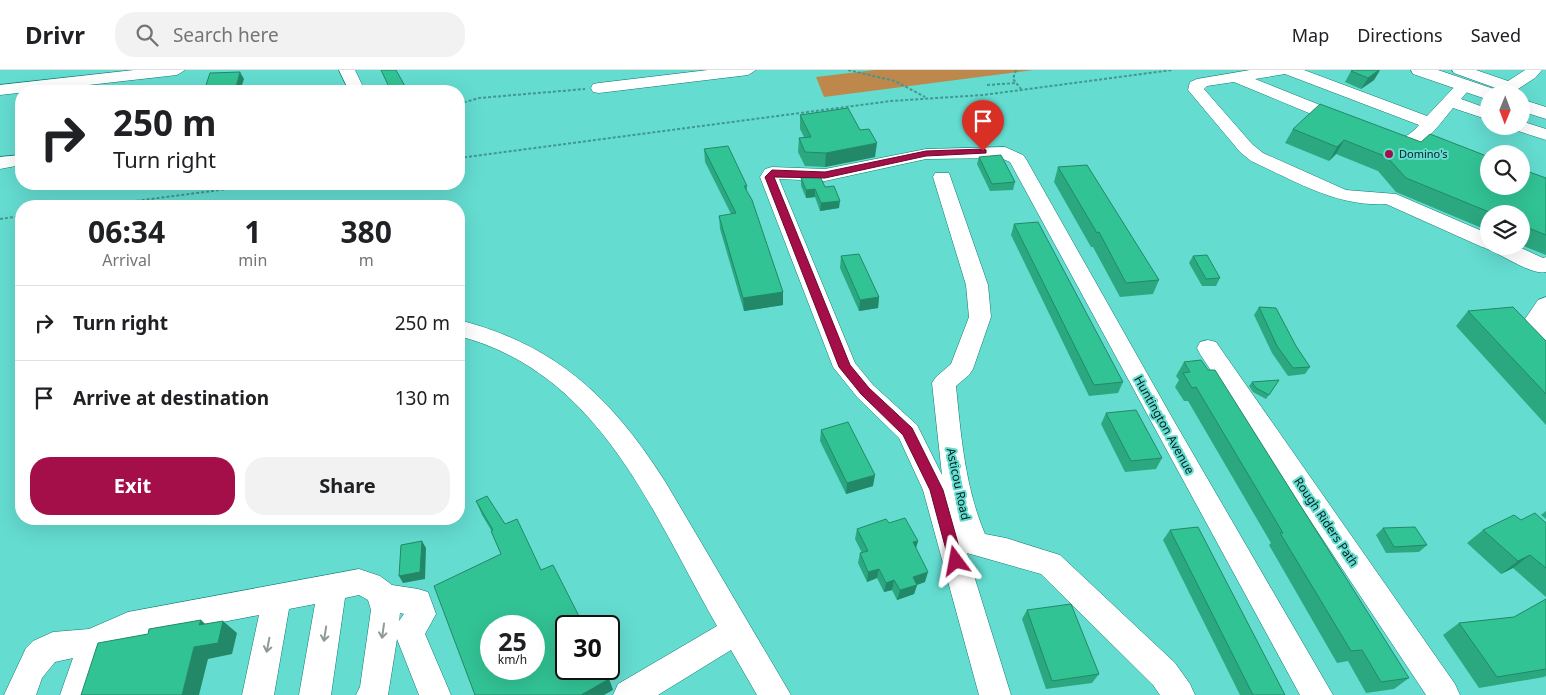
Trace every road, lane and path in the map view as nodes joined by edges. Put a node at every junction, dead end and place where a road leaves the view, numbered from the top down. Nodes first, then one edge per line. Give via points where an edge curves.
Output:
1 (177, 70) edge
2 (347, 70) edge
3 (748, 70) edge
4 (848, 70) edge
5 (1016, 70) edge
6 (1172, 70) edge
7 (1282, 70) edge
8 (1289, 70) edge
9 (1420, 70) edge
10 (633, 77) edge
11 (1234, 77) junction
12 (1494, 78) edge
13 (1016, 83) junction
14 (44, 85) edge
15 (354, 85) edge
16 (986, 85) dead end
17 (15, 88) edge
18 (599, 88) joint
19 (1021, 89) junction
20 (0, 90) edge
21 (927, 98) junction
22 (1450, 101) junction
23 (465, 103) edge
24 (1530, 108) edge
25 (1480, 112) edge
26 (1546, 113) edge
27 (1430, 123) junction
28 (1530, 129) edge
29 (1546, 135) edge
30 (1416, 139) junction
31 (1433, 146) edge
32 (465, 157) edge
33 (15, 161) edge
34 (0, 163) edge
35 (942, 177) dead end
36 (220, 190) edge
37 (144, 200) edge
38 (15, 217) edge
39 (0, 219) edge
40 (1480, 238) edge
41 (1518, 255) edge
42 (1546, 264) edge
43 (1546, 305) edge
44 (465, 329) edge
45 (1546, 335) edge
46 (1208, 348) dead end
47 (332, 586) junction
48 (278, 597) junction
49 (385, 598) junction
50 (735, 631) junction
51 (93, 644) junction
52 (20, 695) edge
53 (76, 695) edge
54 (258, 695) edge
55 (315, 695) edge
56 (372, 695) edge
57 (434, 695) edge
58 (629, 695) edge
59 (775, 695) edge
60 (995, 695) edge
61 (1179, 695) edge
62 (1317, 695) edge
63 (1444, 695) edge

1 - 14 street
2 - 15 street
3 - 10 street
4 - 21 path via 895,81
5 - 13 path via 1013,79
6 - 19 path
7 - 11 street
8 - 27 street
9 - 12 main road
10 - 18 street
11 - 30 street via 1403,144
11 - 40 street via 1202,82 1196,85 1196,90 1257,157 1342,195 1389,198
12 - 22 street
13 - 16 path
13 - 19 path
17 - 20 street
18 - 23 path via 488,97
19 - 21 path
21 - 32 path
22 - 25 street
22 - 27 street
24 - 26 main road
27 - 30 street
28 - 29 street
30 - 31 street
33 - 34 street
35 - 61 street, Asticou Road via 977,285 980,317 961,369 944,383 949,439 963,518 976,544 1050,564 1164,674
36 - 37 path
38 - 39 path
41 - 42 street via 1542,266
43 - 45 street via 1536,319
44 - 50 street via 515,347 549,369 588,401 624,442 672,518
46 - 63 street, Rough Riders Path
47 - 48 street
47 - 49 street via 364,584 378,590
47 -> 55 street
48 - 51 street via 128,626
48 -> 54 street
49 -> 56 street via 386,610
49 - 57 street via 418,602 421,614 410,632
50 - 58 street
50 - 59 street
51 - 52 street via 58,644 47,650 35,659
51 - 53 street
60 - 62 street, Huntington Avenue via 936,490 908,432 845,367 792,238 770,176 772,173 825,175 926,154 983,151 1012,154

